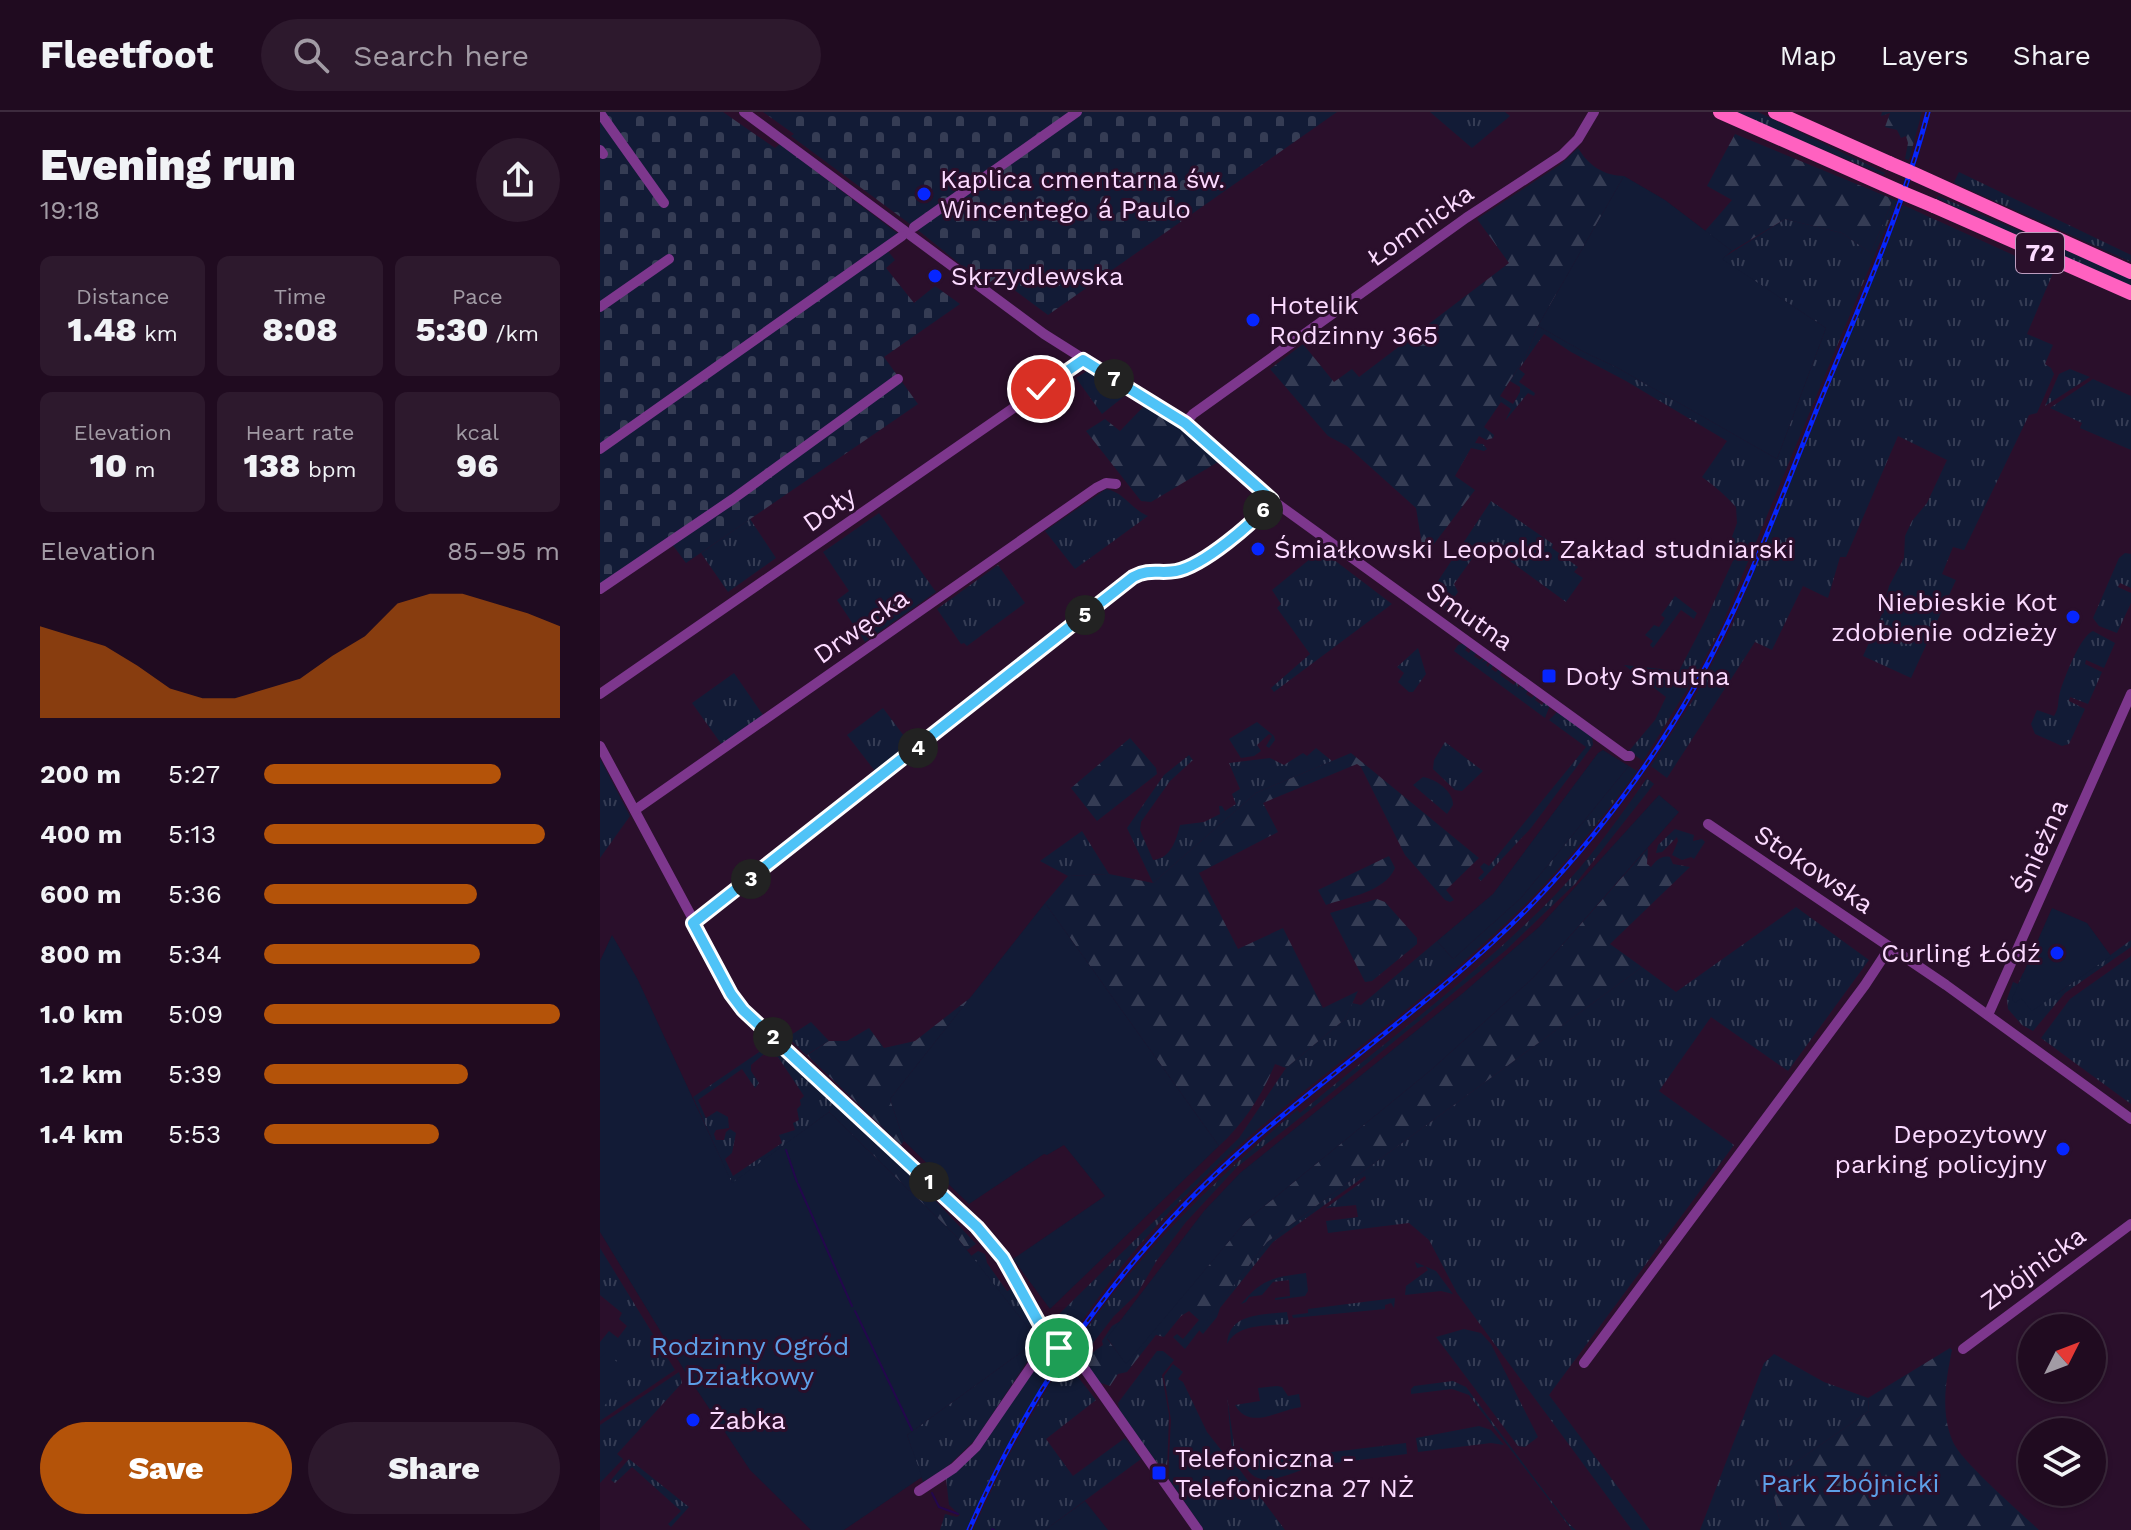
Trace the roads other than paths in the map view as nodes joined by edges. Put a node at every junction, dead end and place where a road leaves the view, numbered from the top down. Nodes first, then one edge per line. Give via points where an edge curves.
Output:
1 (744, 112) edge
2 (1077, 112) edge
3 (1594, 112) edge
4 (1720, 112) edge
5 (1775, 112) edge
6 (600, 113) edge
7 (664, 203) dead end
8 (914, 227) dead end
9 (902, 236) dead end
10 (669, 259) dead end
11 (2131, 272) edge
12 (2131, 293) edge
13 (600, 307) edge
14 (1083, 360) junction
15 (898, 379) dead end
16 (1185, 423) junction
17 (600, 449) edge
18 (1116, 484) dead end
19 (1272, 500) junction
20 (600, 589) edge
21 (600, 694) edge
22 (2131, 694) edge
23 (600, 746) edge
24 (1630, 756) dead end
25 (635, 810) junction
26 (1708, 824) dead end
27 (693, 923) junction
28 (1890, 947) junction
29 (1988, 1015) junction
30 (2131, 1119) edge
31 (2131, 1224) edge
32 (1050, 1339) junction
33 (1963, 1349) dead end
34 (1584, 1363) dead end
35 (919, 1491) dead end
36 (1198, 1530) edge

1 - 14 street, Smutna
2 - 8 street
3 - 16 street, Łomnicka via 1562,155 1278,351
4 - 12 main road, 72, bridge
5 - 11 main road, 72, bridge
6 - 7 street
9 - 17 street
10 - 13 street
14 - 16 street, Smutna
14 - 21 street, Doły
15 - 20 street
16 - 19 street, Smutna
18 - 25 street, Drwęcka via 1106,483 1071,506
19 - 24 street, Smutna
19 - 27 street via 1191,566 1174,572 1147,570 1133,577
22 - 29 street, Śnieżna
23 - 25 street
25 - 27 street
26 - 28 street, Stokowska
27 - 32 street via 743,1010 985,1235
28 - 29 street, Stokowska
28 - 34 street
29 - 30 street, Stokowska
31 - 33 street, Zbójnicka
32 - 35 street via 976,1447
32 - 36 street via 1084,1368

